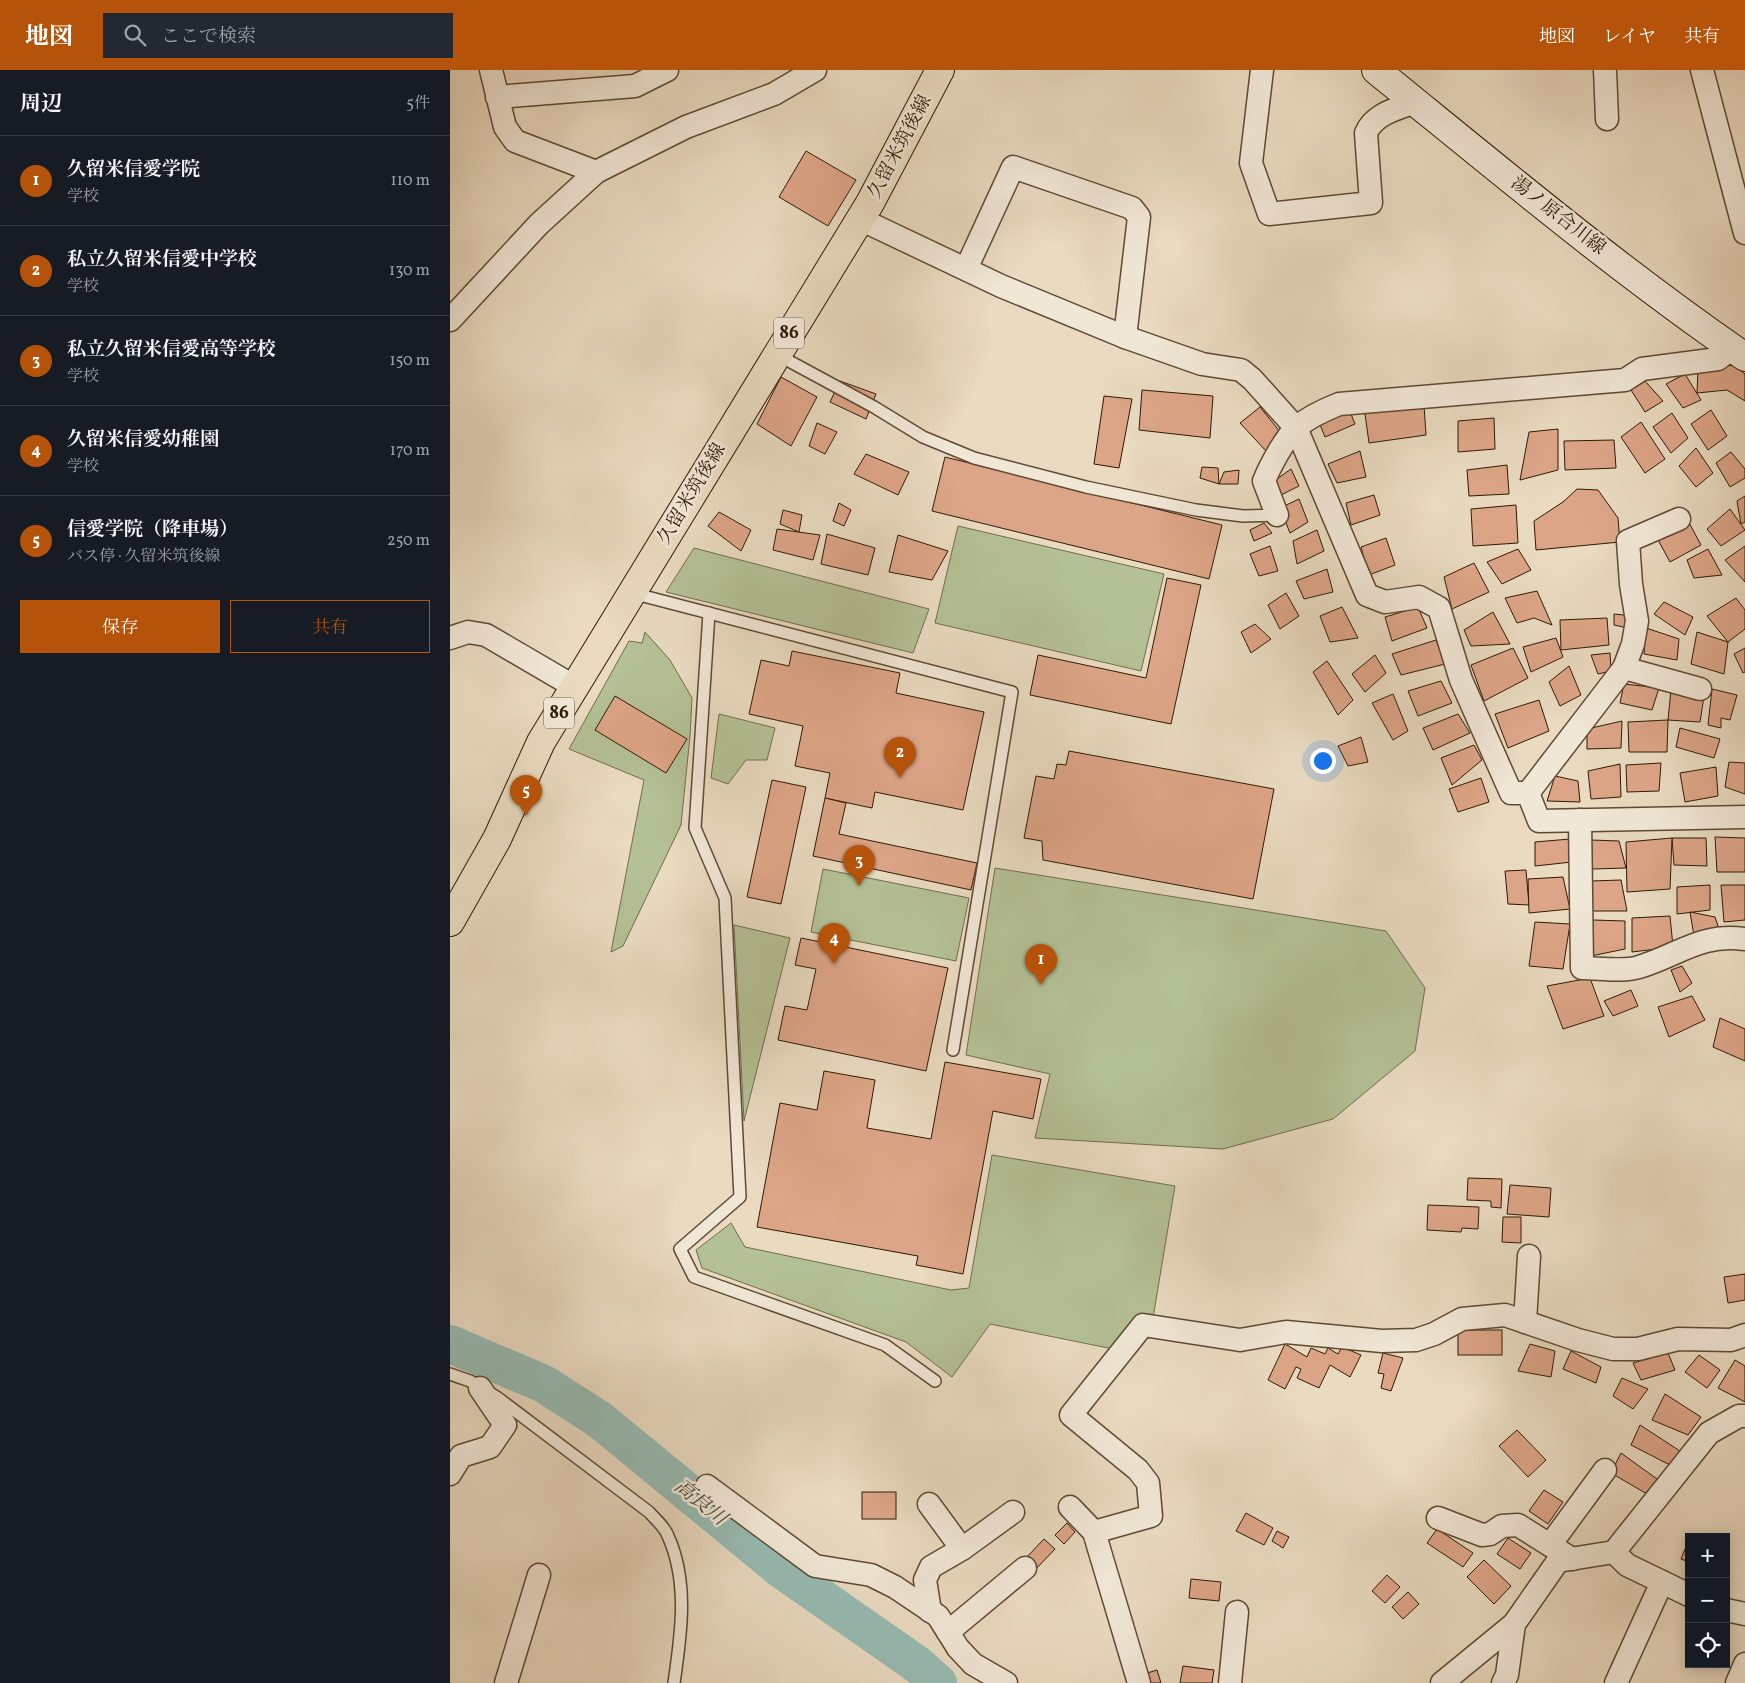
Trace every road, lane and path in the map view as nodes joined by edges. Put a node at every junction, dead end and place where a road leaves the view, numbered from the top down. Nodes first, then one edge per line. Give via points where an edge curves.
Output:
1 (490, 70) edge
2 (667, 70) edge
3 (815, 70) edge
4 (940, 70) edge
5 (1262, 70) edge
6 (1376, 70) edge
7 (1605, 70) edge
8 (1702, 70) edge
9 (632, 78) edge
10 (497, 97) junction
11 (1415, 102) junction
12 (1607, 119) dead end
13 (596, 172) junction
14 (860, 219) junction
15 (1745, 233) edge
16 (966, 269) junction
17 (450, 320) edge
18 (1125, 337) junction
19 (1738, 353) edge
20 (776, 354) junction
21 (1296, 428) junction
22 (1277, 515) joint
23 (1679, 519) dead end
24 (632, 593) junction
25 (709, 613) junction
26 (450, 638) edge
27 (1624, 668) junction
28 (575, 687) junction
29 (1700, 689) dead end
30 (1528, 794) junction
31 (1745, 817) edge
32 (1580, 820) junction
33 (450, 922) edge
34 (1745, 940) edge
35 (952, 1050) dead end
36 (1529, 1256) dead end
37 (1525, 1322) junction
38 (1745, 1336) edge
39 (450, 1374) edge
40 (935, 1381) dead end
41 (480, 1388) junction
42 (1745, 1416) edge
43 (1604, 1470) dead end
44 (450, 1474) edge
45 (708, 1486) dead end
46 (929, 1504) dead end
47 (1070, 1507) dead end
48 (1014, 1512) dead end
49 (1438, 1518) dead end
50 (1094, 1532) junction
51 (1550, 1545) junction
52 (962, 1549) junction
53 (1614, 1552) junction
54 (1572, 1559) junction
55 (1025, 1568) dead end
56 (539, 1575) dead end
57 (1662, 1582) junction
58 (1685, 1593) edge
59 (930, 1611) junction
60 (1730, 1611) edge
61 (1237, 1612) dead end
62 (1745, 1614) edge
63 (1514, 1624) junction
64 (948, 1632) junction
65 (1745, 1664) edge
66 (506, 1683) edge
67 (674, 1683) edge
68 (1006, 1683) edge
69 (1139, 1683) edge
70 (1230, 1683) edge
71 (1442, 1683) edge
72 (1503, 1683) edge
73 (1616, 1683) edge
74 (1737, 1683) edge

1 - 10 street
2 - 9 street
3 - 13 street via 774,94 686,127
4 - 14 main road, 久留米筑後線 / 86
5 - 11 street via 1251,163 1269,214 1371,203 1366,133 1370,123 1385,113
6 - 11 main road, 湯ノ原合川線
7 - 12 street
8 - 15 street
9 - 10 street
10 - 13 street via 505,127 515,141
11 - 19 main road, 湯ノ原合川線 via 1502,173
13 - 17 street via 539,224
14 - 16 street
14 - 20 main road, 久留米筑後線 / 86
16 - 18 street
16 - 18 street via 1013,168 1132,208 1139,218
18 - 21 street via 1202,364 1240,370
19 - 21 street via 1718,359 1642,369 1625,380 1339,404
20 - 22 lane via 923,437 974,458 1086,487 1196,510 1243,516
20 - 24 main road, 久留米筑後線 / 86
21 - 22 street via 1264,481
21 - 30 street via 1367,595 1385,602 1419,597 1439,608 1460,680 1511,793
23 - 27 street via 1628,541 1637,621 1634,644
24 - 25 lane
24 - 28 main road, 久留米筑後線 / 86
25 - 35 lane via 1012,692
25 - 40 lane via 695,828 725,898 740,1197 680,1249 694,1276 884,1345
26 - 28 street via 468,632 486,635
27 - 29 street
27 - 30 street
28 - 33 main road, 久留米筑後線 / 86 via 541,742 497,838
30 - 32 street via 1539,821
31 - 32 street
32 - 34 street via 1582,968 1637,968 1701,941 1728,937
36 - 37 street
37 - 38 street via 1613,1349 1638,1349 1678,1339 1731,1340
37 - 50 street via 1506,1314 1469,1318 1416,1340 1382,1341 1286,1332 1240,1340 1143,1325 1071,1414 1138,1470 1148,1483 1151,1516
39 - 41 lane
41 - 44 street via 505,1426 490,1447 461,1456
41 - 67 lane via 498,1398 650,1512 668,1535 682,1586
42 - 53 street via 1739,1416 1709,1433
43 - 51 street
45 - 59 street via 815,1566 871,1575
46 - 52 street
47 - 50 street
48 - 52 street
49 - 51 street via 1482,1535 1502,1526 1518,1525
50 - 69 street
51 - 54 street
52 - 59 street via 931,1567 925,1580
53 - 54 street
53 - 57 street via 1627,1565
54 - 63 street via 1558,1561
55 - 64 street
56 - 66 street
57 - 58 street
57 - 73 street
59 - 64 street via 938,1616
60 - 62 street
61 - 70 street
63 - 71 street
63 - 72 street
64 - 68 street via 973,1664
65 - 74 street

